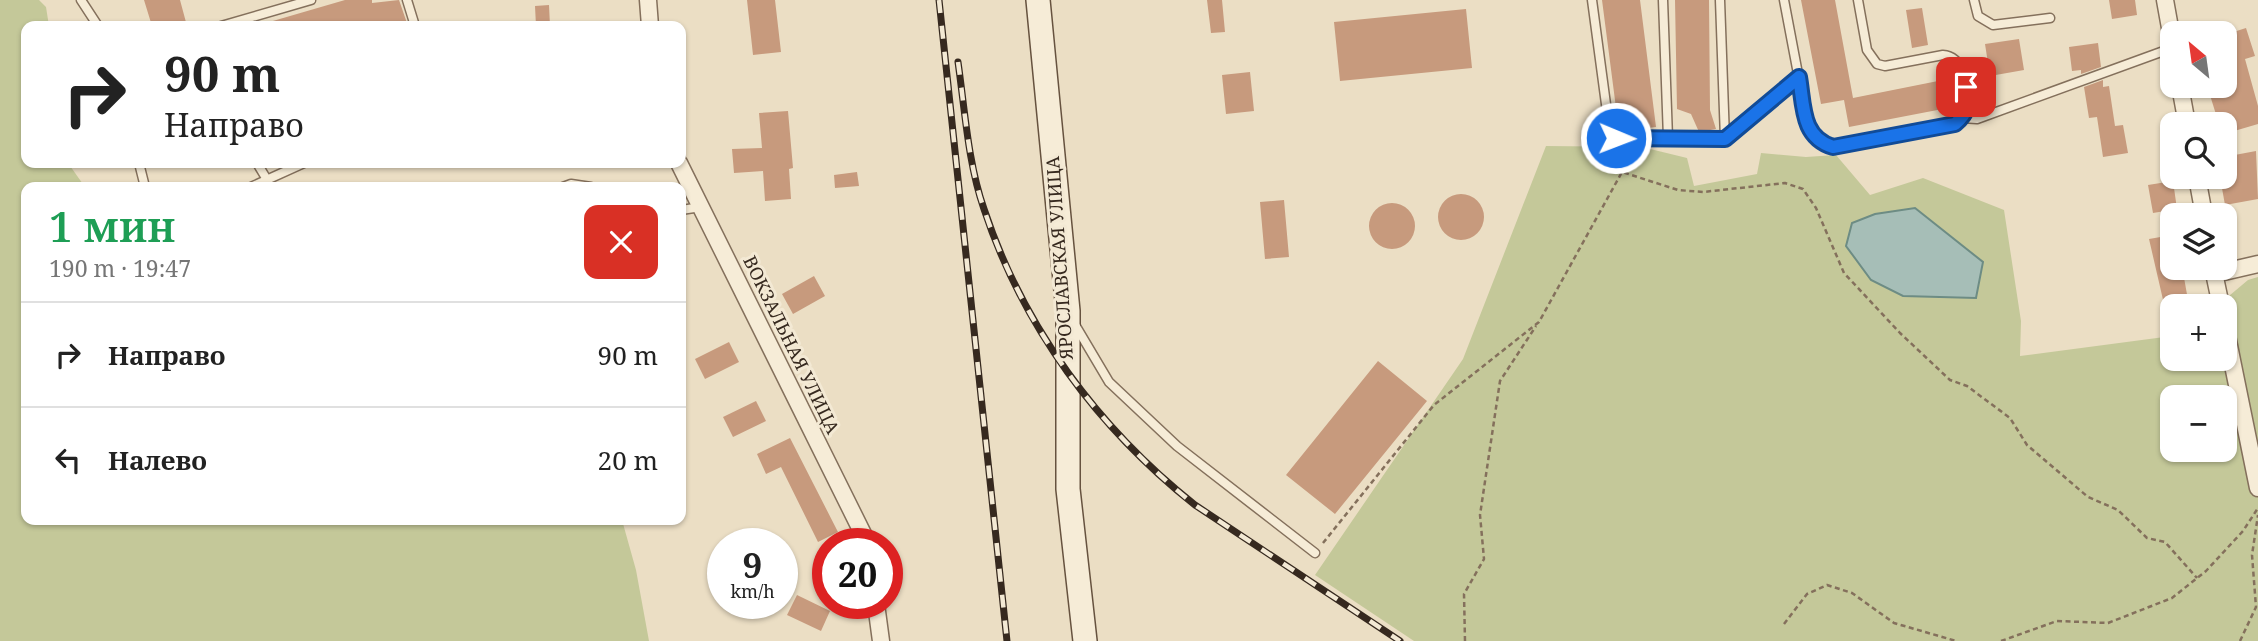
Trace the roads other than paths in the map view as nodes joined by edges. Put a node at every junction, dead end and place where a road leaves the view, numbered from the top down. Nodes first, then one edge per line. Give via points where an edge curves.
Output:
1 (82, 0) edge
2 (311, 0) edge
3 (407, 0) edge
4 (648, 0) edge
5 (1038, 0) edge
6 (1592, 0) edge
7 (1663, 0) edge
8 (1720, 0) edge
9 (1784, 0) edge
10 (1858, 0) edge
11 (1974, 0) edge
12 (2165, 0) edge
13 (2050, 18) dead end
14 (95, 21) edge
15 (238, 21) edge
16 (413, 21) edge
17 (650, 21) edge
18 (2169, 21) edge
19 (2160, 52) edge
20 (1799, 77) junction
21 (1962, 118) junction
22 (1668, 138) junction
23 (1725, 139) junction
24 (260, 168) edge
25 (291, 168) edge
26 (682, 168) edge
27 (266, 178) junction
28 (259, 182) edge
29 (701, 207) junction
30 (686, 209) edge
31 (2258, 264) edge
32 (2237, 267) edge
33 (1068, 311) junction
34 (2234, 371) edge
35 (2258, 488) edge
36 (860, 528) edge
37 (1315, 553) road end
38 (878, 619) edge
39 (881, 641) edge
40 (1084, 641) edge

1 - 14 lane
2 - 15 lane
3 - 16 lane
4 - 17 street
5 - 33 main road, ЯРОСЛАВСКАЯ УЛИЦА
6 - 22 lane via 1610,134 1616,138
7 - 22 lane
8 - 23 lane
9 - 20 lane
10 - 21 lane via 1867,50 1877,64 1943,55 1959,61 1969,104
11 - 13 lane via 1978,16 1993,25
12 - 18 street
19 - 21 lane via 1977,119
20 - 21 lane via 1809,132 1833,147 1955,124
20 - 23 lane
22 - 23 lane
24 - 27 lane
25 - 27 lane
26 - 29 street, ВОКЗАЛЬНАЯ УЛИЦА
27 - 28 lane
29 - 30 lane
29 - 36 street, ВОКЗАЛЬНАЯ УЛИЦА
31 - 32 street
33 - 37 lane via 1108,382 1177,446
33 - 40 main road, ЯРОСЛАВСКАЯ УЛИЦА via 1068,489
34 - 35 street
38 - 39 street

